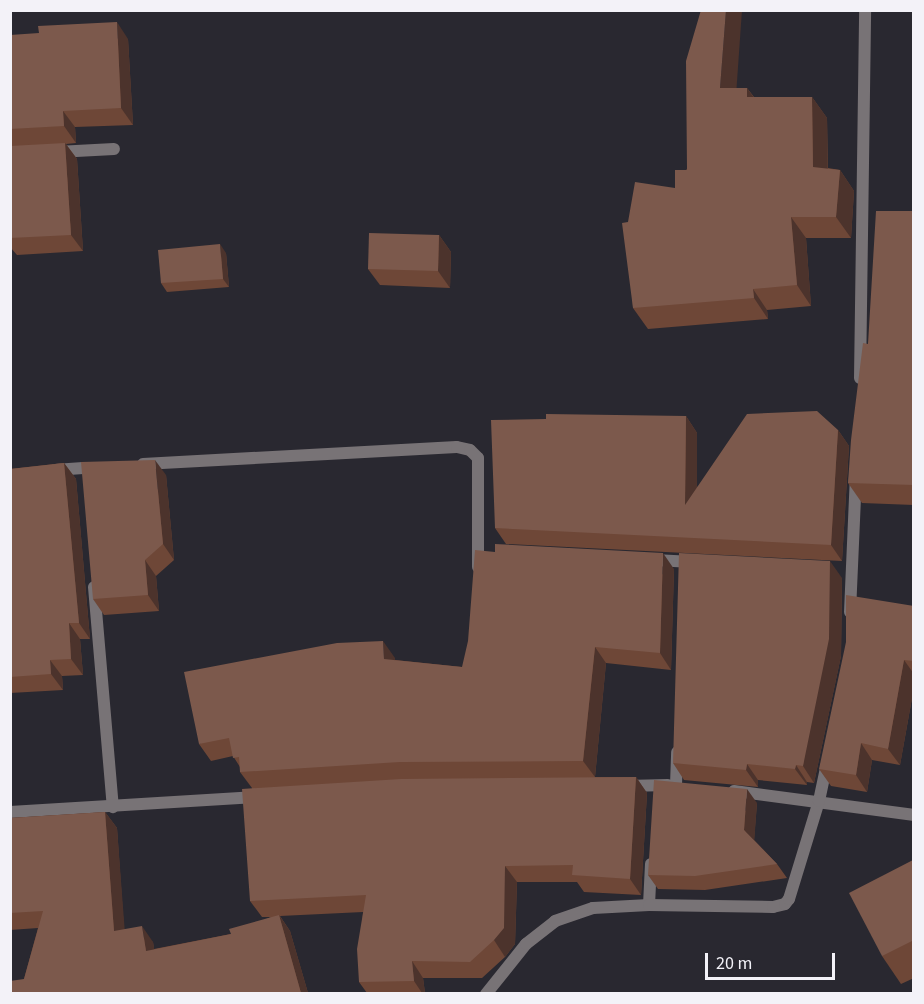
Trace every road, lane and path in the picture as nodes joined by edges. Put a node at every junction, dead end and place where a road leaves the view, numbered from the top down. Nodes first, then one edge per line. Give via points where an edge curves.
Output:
1 (865, 10) edge
2 (114, 149) dead end
3 (45, 153) edge
4 (860, 391) edge
5 (856, 462) edge
6 (130, 465) edge
7 (42, 471) edge
8 (88, 471) edge
9 (637, 559) edge
10 (707, 563) edge
11 (93, 573) edge
12 (477, 574) edge
13 (849, 624) edge
14 (677, 738) edge
15 (831, 746) edge
16 (611, 786) edge
17 (718, 789) edge
18 (269, 796) edge
19 (819, 801) junction
20 (113, 807) junction
21 (10, 812) edge
22 (914, 815) edge
23 (652, 850) edge
24 (649, 905) junction
25 (486, 993) edge

1 - 4 street
2 - 3 street
5 - 13 street via 844,569
6 - 12 street via 457,447 471,450 478,458 484,551
7 - 8 street
9 - 10 street via 683,567
11 - 20 street
14 - 16 street via 681,785 656,790
15 - 19 street
17 - 19 street
18 - 20 street
19 - 22 street
19 - 24 street via 785,904
20 - 21 street
23 - 24 street
24 - 25 street via 593,908 555,921 526,944

